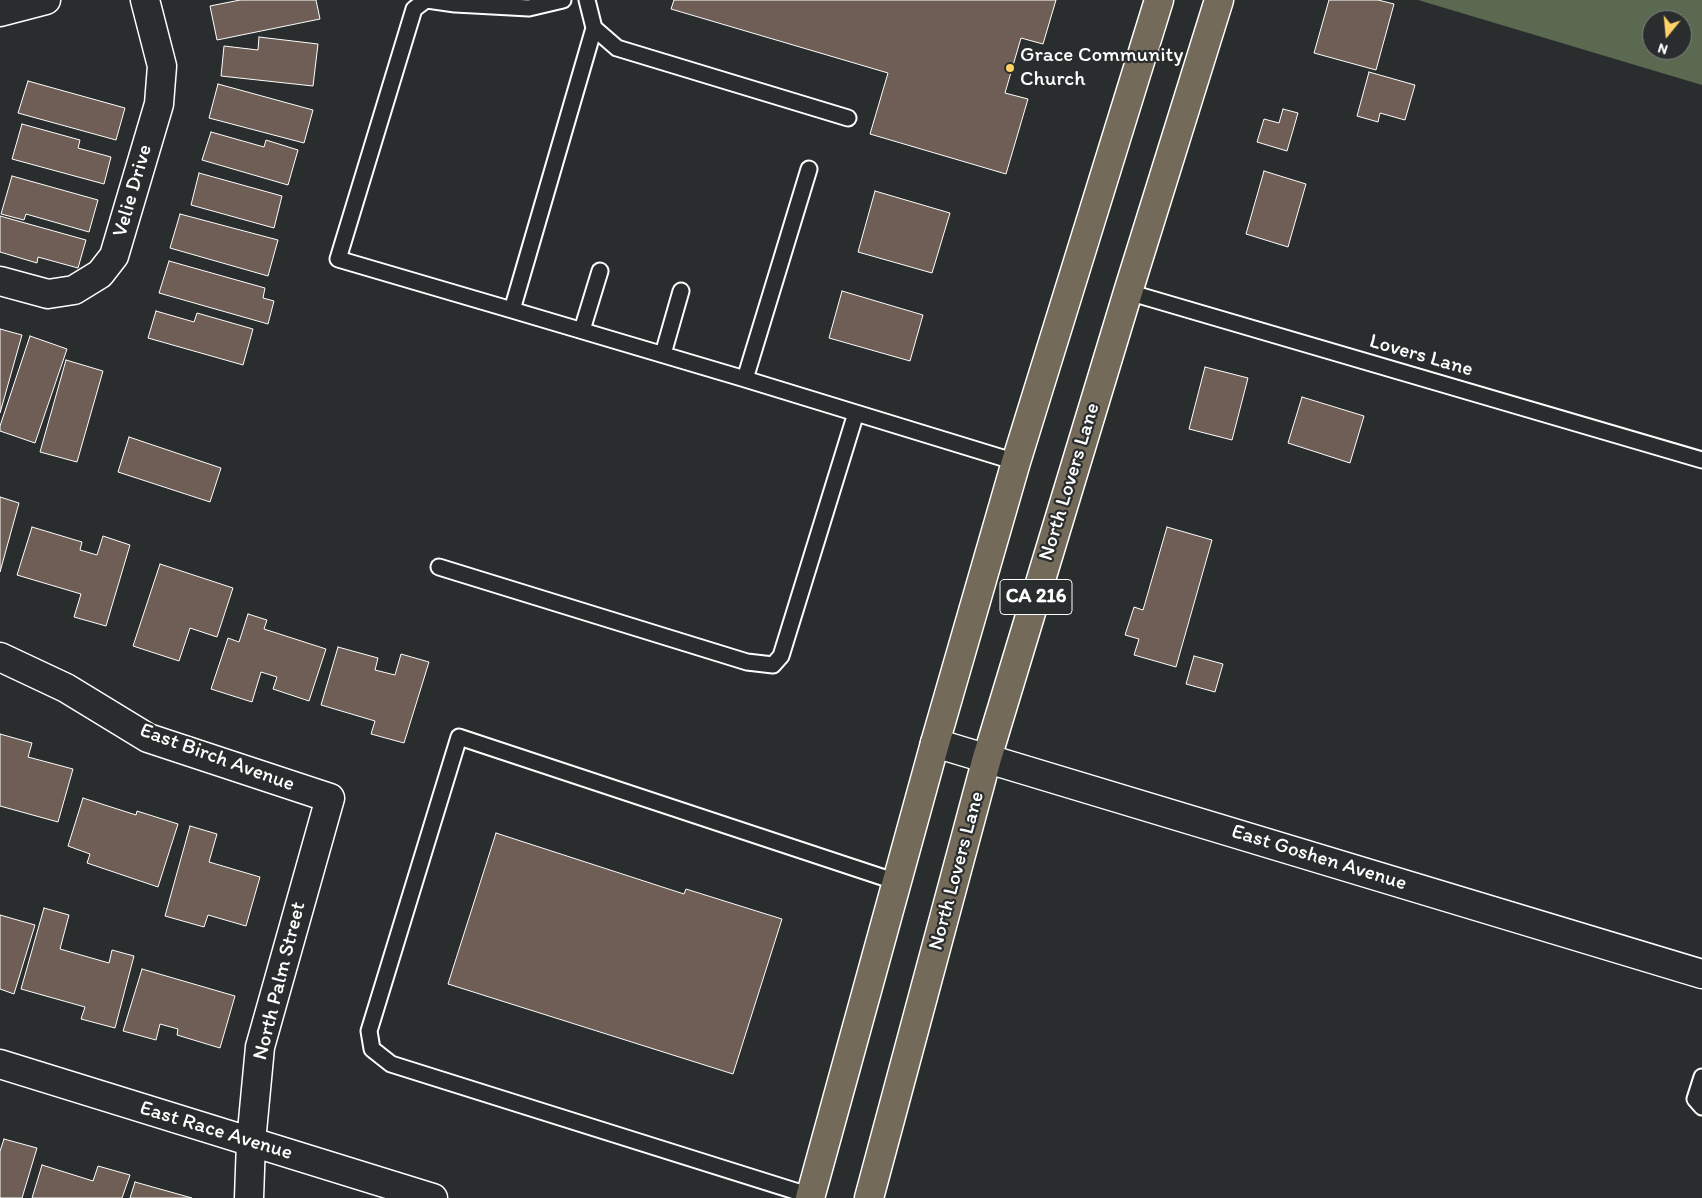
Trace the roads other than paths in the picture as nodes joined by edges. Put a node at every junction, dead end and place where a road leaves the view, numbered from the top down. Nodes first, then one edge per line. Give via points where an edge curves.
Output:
1 (46, 0) edge
2 (145, 0) edge
3 (427, 0) edge
4 (564, 0) edge
5 (587, 0) edge
6 (1159, 0) edge
7 (1219, 0) edge
8 (0, 12) edge
9 (594, 28) junction
10 (848, 118) dead end
11 (809, 169) dead end
12 (600, 271) dead end
13 (0, 281) edge
14 (682, 291) dead end
15 (1128, 292) junction
16 (512, 310) junction
17 (582, 330) junction
18 (663, 354) junction
19 (745, 379) junction
20 (856, 412) junction
21 (1702, 460) edge
22 (1016, 462) junction
23 (439, 567) dead end
24 (0, 657) edge
25 (935, 743) junction
26 (987, 758) junction
27 (330, 798) joint
28 (897, 882) junction
29 (1702, 974) edge
30 (0, 1064) edge
31 (1702, 1077) edge
32 (1702, 1108) edge
33 (251, 1142) junction
34 (811, 1197) edge
35 (249, 1198) edge
36 (433, 1198) edge
37 (869, 1198) edge

1 - 8 street
2 - 13 street, Velie Drive via 162,66 159,104 114,256 100,274 74,290 48,294
3 - 4 lane via 529,8
3 - 16 lane via 414,9 338,259
5 - 9 lane
6 - 22 main road, CA 216
7 - 15 main road, North Lovers Lane / CA 216
9 - 10 lane via 617,48
9 - 16 lane
11 - 19 lane
12 - 17 lane
14 - 18 lane
15 - 21 lane, Lovers Lane
15 - 26 main road, North Lovers Lane / CA 216
16 - 17 lane
17 - 18 lane
18 - 19 lane
19 - 20 lane
20 - 22 lane
20 - 23 lane via 781,656 772,665 748,662
22 - 25 main road, CA 216
24 - 27 street, East Birch Avenue via 66,688 148,738
25 - 26 street, East Goshen Avenue
25 - 28 main road, CA 216
26 - 29 street, East Goshen Avenue
26 - 37 main road, North Lovers Lane / CA 216
27 - 33 street, North Palm Street via 260,1047
28 - 34 main road, CA 216
28 - 34 lane via 460,737 370,1031 372,1049 391,1064
30 - 33 street, East Race Avenue
31 - 32 lane via 1695,1099
33 - 35 street, North Palm Street
33 - 36 street, East Race Avenue

